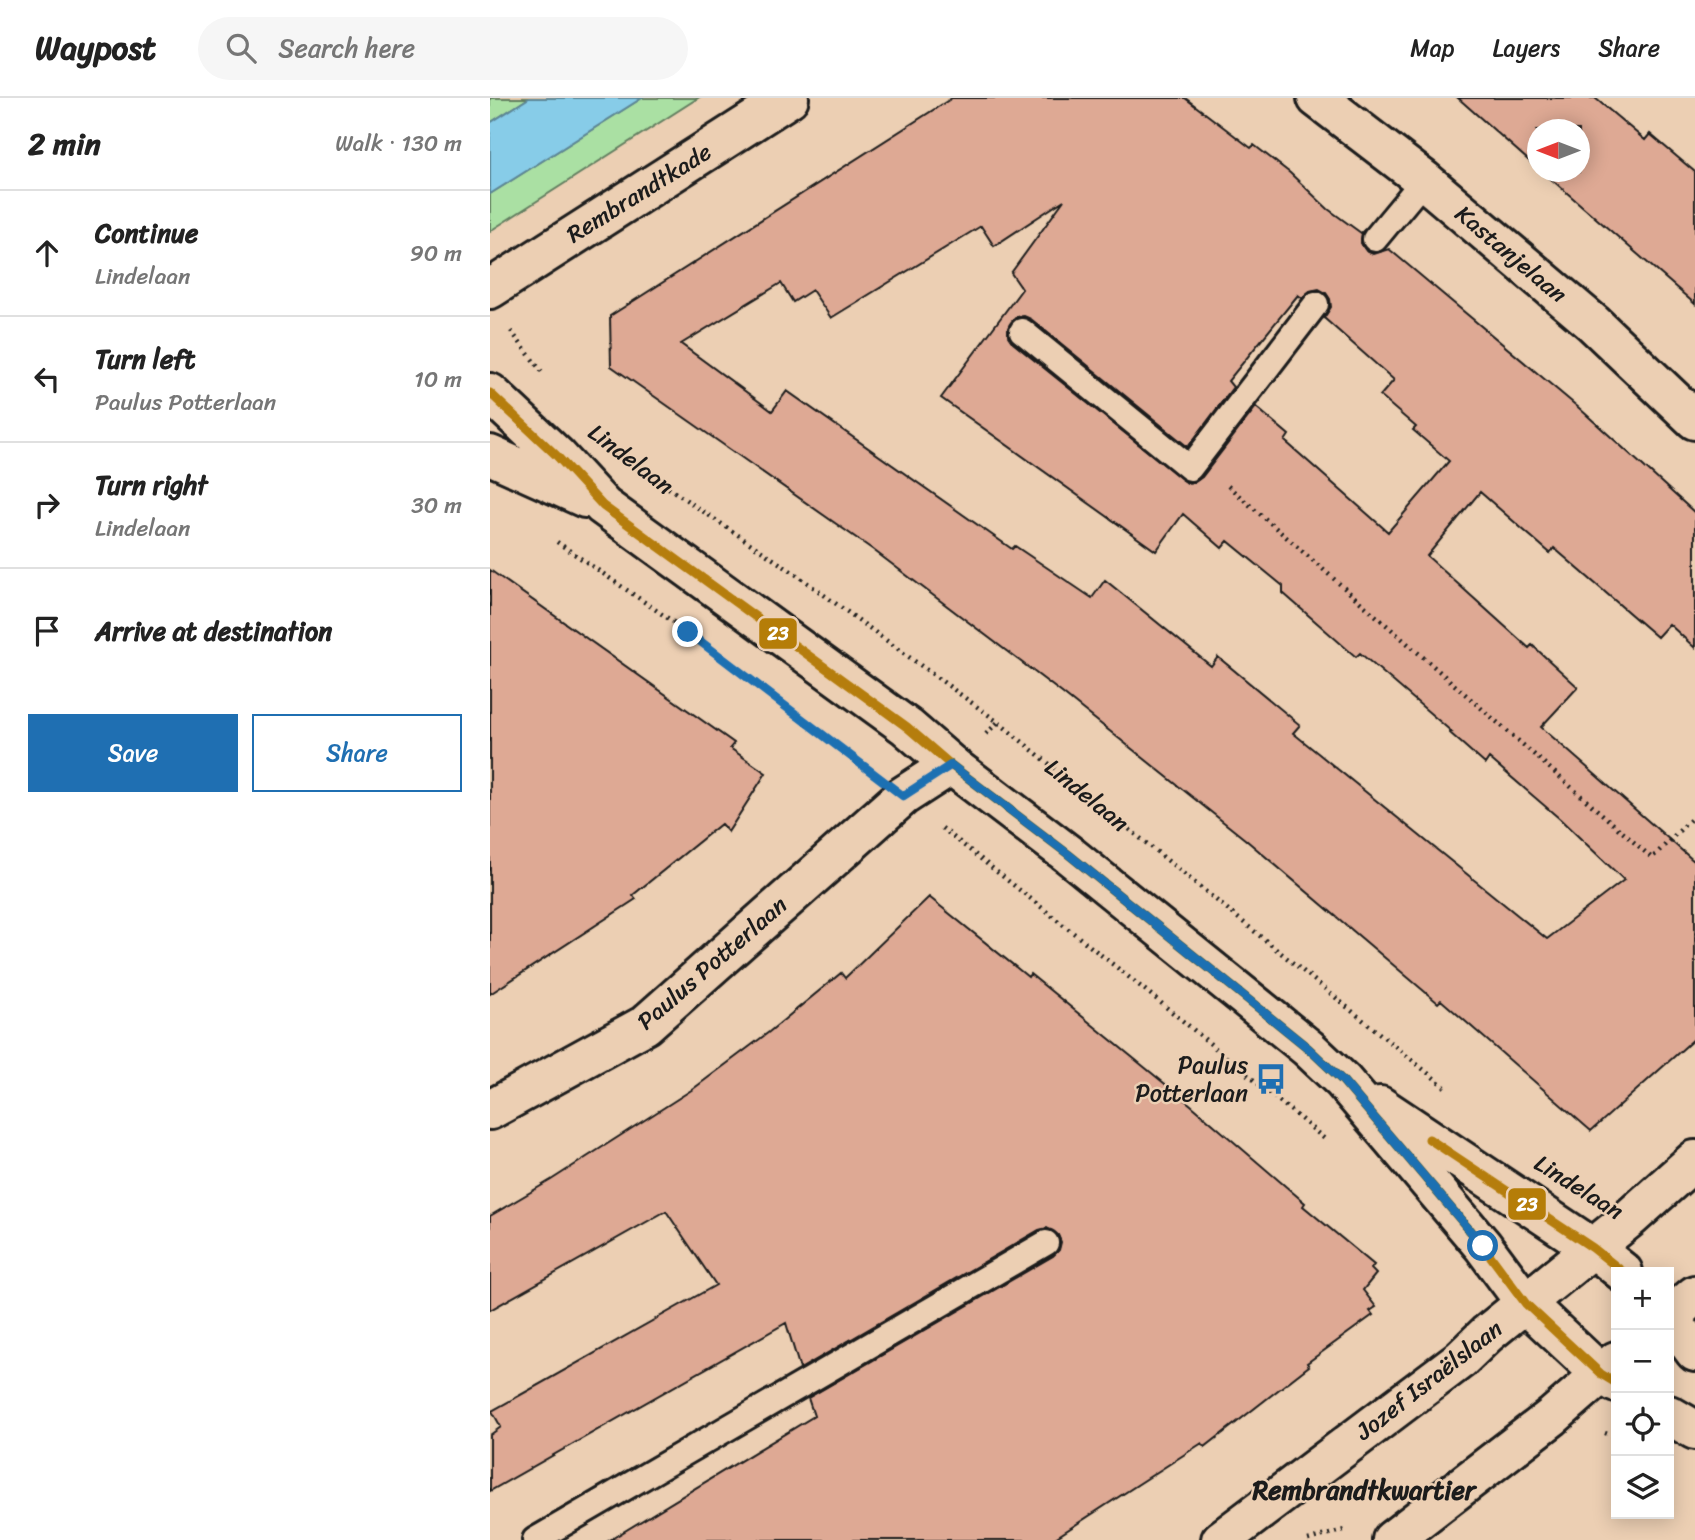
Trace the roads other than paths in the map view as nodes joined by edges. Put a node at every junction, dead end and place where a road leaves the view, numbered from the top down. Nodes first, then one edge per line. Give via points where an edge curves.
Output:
1 (789, 98) edge
2 (1317, 98) edge
3 (1424, 180) junction
4 (1375, 239) dead end
5 (490, 289) edge
6 (1316, 304) dead end
7 (1022, 331) dead end
8 (490, 393) edge
9 (1695, 420) edge
10 (490, 455) edge
11 (603, 506) junction
12 (951, 765) junction
13 (1343, 1081) junction
14 (490, 1110) edge
15 (1695, 1160) edge
16 (1046, 1243) dead end
17 (1593, 1248) junction
18 (1617, 1267) edge
19 (1695, 1295) edge
20 (1526, 1304) junction
21 (1674, 1313) edge
22 (1674, 1324) edge
23 (1695, 1352) edge
24 (1611, 1373) edge
25 (1674, 1418) edge
26 (1695, 1430) edge
27 (535, 1540) edge
28 (1222, 1540) edge
29 (1392, 1540) edge

1 - 5 street, Rembrandtkade
2 - 3 street, Kastanjelaan
3 - 4 lane
3 - 9 street, Kastanjelaan via 1593,323
6 - 7 lane via 1189,468
8 - 11 street, Lindelaan
10 - 11 street, Lindelaan
11 - 12 street, Lindelaan via 907,727
12 - 13 street, Lindelaan via 1068,854
12 - 14 street, Paulus Potterlaan via 903,796 645,1025
13 - 17 street, Lindelaan
13 - 20 street, Lindelaan via 1483,1246
15 - 17 street, Jozef Israëlslaan
16 - 27 lane
17 - 18 street, Lindelaan
17 - 20 street, Jozef Israëlslaan
19 - 21 street
20 - 24 street, Lindelaan
20 - 28 street, Jozef Israëlslaan via 1461,1359
22 - 23 street
24 - 29 street
25 - 26 street

